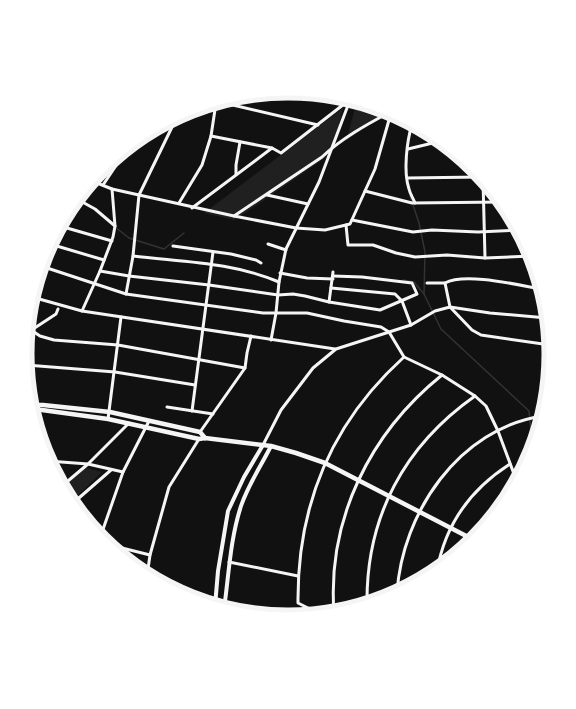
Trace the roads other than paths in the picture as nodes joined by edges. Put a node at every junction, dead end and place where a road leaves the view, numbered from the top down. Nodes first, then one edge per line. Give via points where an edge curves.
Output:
1 (231, 105) edge
2 (344, 105) edge
3 (348, 106) edge
4 (215, 109) edge
5 (383, 117) edge
6 (389, 119) edge
7 (318, 125) junction
8 (172, 126) edge
9 (410, 130) edge
10 (212, 136) junction
11 (240, 142) junction
12 (433, 144) edge
13 (334, 146) junction
14 (272, 148) junction
15 (408, 149) junction
16 (117, 164) edge
17 (236, 174) junction
18 (472, 177) edge
19 (407, 178) junction
20 (98, 183) edge
21 (103, 185) junction
22 (112, 189) junction
23 (483, 190) edge
24 (365, 191) junction
25 (266, 194) junction
26 (139, 195) junction
27 (83, 202) edge
28 (494, 202) edge
29 (179, 203) junction
30 (415, 203) junction
31 (484, 203) junction
32 (308, 204) junction
33 (192, 208) junction
34 (234, 216) junction
35 (352, 220) junction
36 (346, 225) junction
37 (65, 228) edge
38 (115, 228) junction
39 (296, 228) junction
40 (512, 230) edge
41 (484, 231) junction
42 (112, 241) junction
43 (268, 244) dead end
44 (56, 246) edge
45 (173, 246) dead end
46 (286, 250) junction
47 (213, 252) junction
48 (133, 256) junction
49 (525, 256) edge
50 (485, 258) junction
51 (104, 260) junction
52 (211, 263) junction
53 (261, 263) dead end
54 (47, 268) edge
55 (100, 271) junction
56 (333, 272) dead end
57 (280, 273) junction
58 (129, 276) junction
59 (333, 278) junction
60 (279, 282) junction
61 (93, 283) junction
62 (427, 283) dead end
63 (445, 283) junction
64 (209, 285) junction
65 (535, 287) edge
66 (331, 288) junction
67 (126, 294) junction
68 (278, 295) junction
69 (38, 299) edge
70 (402, 301) junction
71 (329, 302) junction
72 (206, 306) junction
73 (450, 307) junction
74 (58, 309) dead end
75 (82, 311) junction
76 (276, 313) junction
77 (541, 317) edge
78 (121, 318) junction
79 (411, 325) junction
80 (34, 326) edge
81 (203, 329) junction
82 (33, 332) edge
83 (389, 332) junction
84 (252, 336) junction
85 (271, 340) junction
86 (543, 344) edge
87 (118, 345) junction
88 (336, 349) junction
89 (404, 357) junction
90 (199, 360) junction
91 (33, 366) edge
92 (246, 368) junction
93 (115, 372) junction
94 (442, 376) junction
95 (195, 385) junction
96 (475, 396) junction
97 (37, 405) edge
98 (166, 407) dead end
99 (38, 410) edge
100 (192, 411) junction
101 (110, 412) junction
102 (212, 414) junction
103 (536, 417) edge
104 (108, 419) junction
105 (149, 421) junction
106 (129, 423) junction
107 (146, 427) junction
108 (498, 431) junction
109 (200, 432) junction
110 (205, 438) junction
111 (198, 439) junction
112 (263, 445) junction
113 (271, 446) junction
114 (55, 462) edge
115 (325, 463) junction
116 (88, 464) junction
117 (510, 464) junction
118 (111, 470) junction
119 (123, 472) junction
120 (514, 476) edge
121 (358, 480) junction
122 (66, 482) edge
123 (389, 496) junction
124 (77, 500) edge
125 (419, 512) junction
126 (450, 528) junction
127 (103, 531) edge
128 (468, 537) edge
129 (119, 547) edge
130 (150, 555) junction
131 (440, 561) edge
132 (229, 562) junction
133 (148, 568) edge
134 (298, 576) junction
135 (398, 585) edge
136 (367, 598) edge
137 (215, 600) edge
138 (225, 603) edge
139 (334, 606) edge
140 (311, 609) edge

1 - 7 street
2 - 7 street
3 - 13 street
4 - 10 street
5 - 13 street
6 - 24 street via 375,169
7 - 14 street via 281,153
8 - 26 street
9 - 15 street
10 - 11 street
10 - 29 street via 202,165
11 - 14 street
11 - 17 street
12 - 15 street
13 - 25 street via 322,157
13 - 32 street
14 - 17 street
15 - 19 street
16 - 21 street
17 - 33 street
18 - 19 street
19 - 30 street via 408,188
20 - 21 street
21 - 22 street
22 - 26 street
22 - 38 street
23 - 31 street
24 - 30 street
24 - 35 street
25 - 32 street
25 - 34 street
26 - 29 street
26 - 48 street
27 - 38 street via 95,209
28 - 31 street
29 - 33 street
30 - 31 street
31 - 41 street
32 - 39 street
33 - 34 street
34 - 39 street
35 - 36 street
35 - 41 street via 413,232
36 - 39 street via 325,230
36 - 50 street via 348,245 373,245 415,257 447,255
37 - 42 street
38 - 42 street
39 - 46 street
40 - 41 street
41 - 50 street
42 - 51 street
43 - 46 street
44 - 51 street
45 - 47 street
46 - 57 street
47 - 52 street
47 - 53 street via 231,254
48 - 52 street
48 - 58 street
49 - 50 street
51 - 55 street
52 - 60 street via 257,273
52 - 64 street
54 - 61 street
55 - 58 street
55 - 61 street
56 - 59 street
57 - 59 street via 307,278
57 - 60 street
58 - 64 street
58 - 67 street
59 - 66 street
59 - 70 street via 362,277 412,283 417,294
60 - 68 street
61 - 67 street
61 - 75 street
62 - 63 street
63 - 65 street via 451,280 471,279
63 - 73 street
64 - 68 street
64 - 72 street
66 - 70 street via 395,294
66 - 71 street
67 - 72 street
68 - 71 street via 293,294
68 - 76 street
69 - 75 street
70 - 71 street via 380,310
70 - 79 street
72 - 76 street
72 - 81 street
73 - 77 street
73 - 79 street via 435,311
73 - 86 street via 472,330 481,335
74 - 80 street via 56,314
75 - 78 street
76 - 83 street via 307,313 381,327
76 - 85 street
78 - 81 street
78 - 87 street
79 - 83 street
81 - 84 street
81 - 90 street
82 - 87 street via 54,340
83 - 88 street
83 - 89 street
84 - 85 street
84 - 92 street
85 - 88 street
87 - 90 street
87 - 93 street
88 - 112 street via 313,368 300,385 281,410
89 - 94 street
89 - 115 street via 358,406
90 - 92 street
90 - 95 street
91 - 93 street
92 - 102 street
93 - 95 street
93 - 101 street
94 - 96 street
94 - 121 street via 419,395 394,422 373,452
95 - 100 street
96 - 108 street via 486,406
96 - 123 street via 429,435 402,471
97 - 101 main road
98 - 100 street
99 - 104 main road
100 - 102 street
101 - 104 street
101 - 105 main road
102 - 109 street
103 - 108 street via 522,420
104 - 106 main road
105 - 107 street
105 - 109 main road
106 - 107 main road
106 - 116 street
107 - 111 main road
107 - 119 street
108 - 117 street
108 - 125 street via 456,462 438,482
109 - 110 main road
110 - 111 main road
110 - 112 main road
111 - 130 street via 169,487
112 - 113 main road
112 - 137 street via 228,511
113 - 115 main road
113 - 132 street via 242,505
114 - 116 street
115 - 121 main road
115 - 134 street via 313,493 305,524
116 - 118 street
116 - 122 street
117 - 120 street
117 - 126 street via 475,492
118 - 119 street
118 - 124 street
119 - 127 street
121 - 123 main road
121 - 139 street via 337,549
123 - 125 main road
123 - 136 street via 371,550
125 - 126 main road
125 - 135 street via 403,553
126 - 128 main road
126 - 131 street
129 - 130 street
130 - 133 street
132 - 134 street
132 - 138 street
134 - 140 street via 298,603

